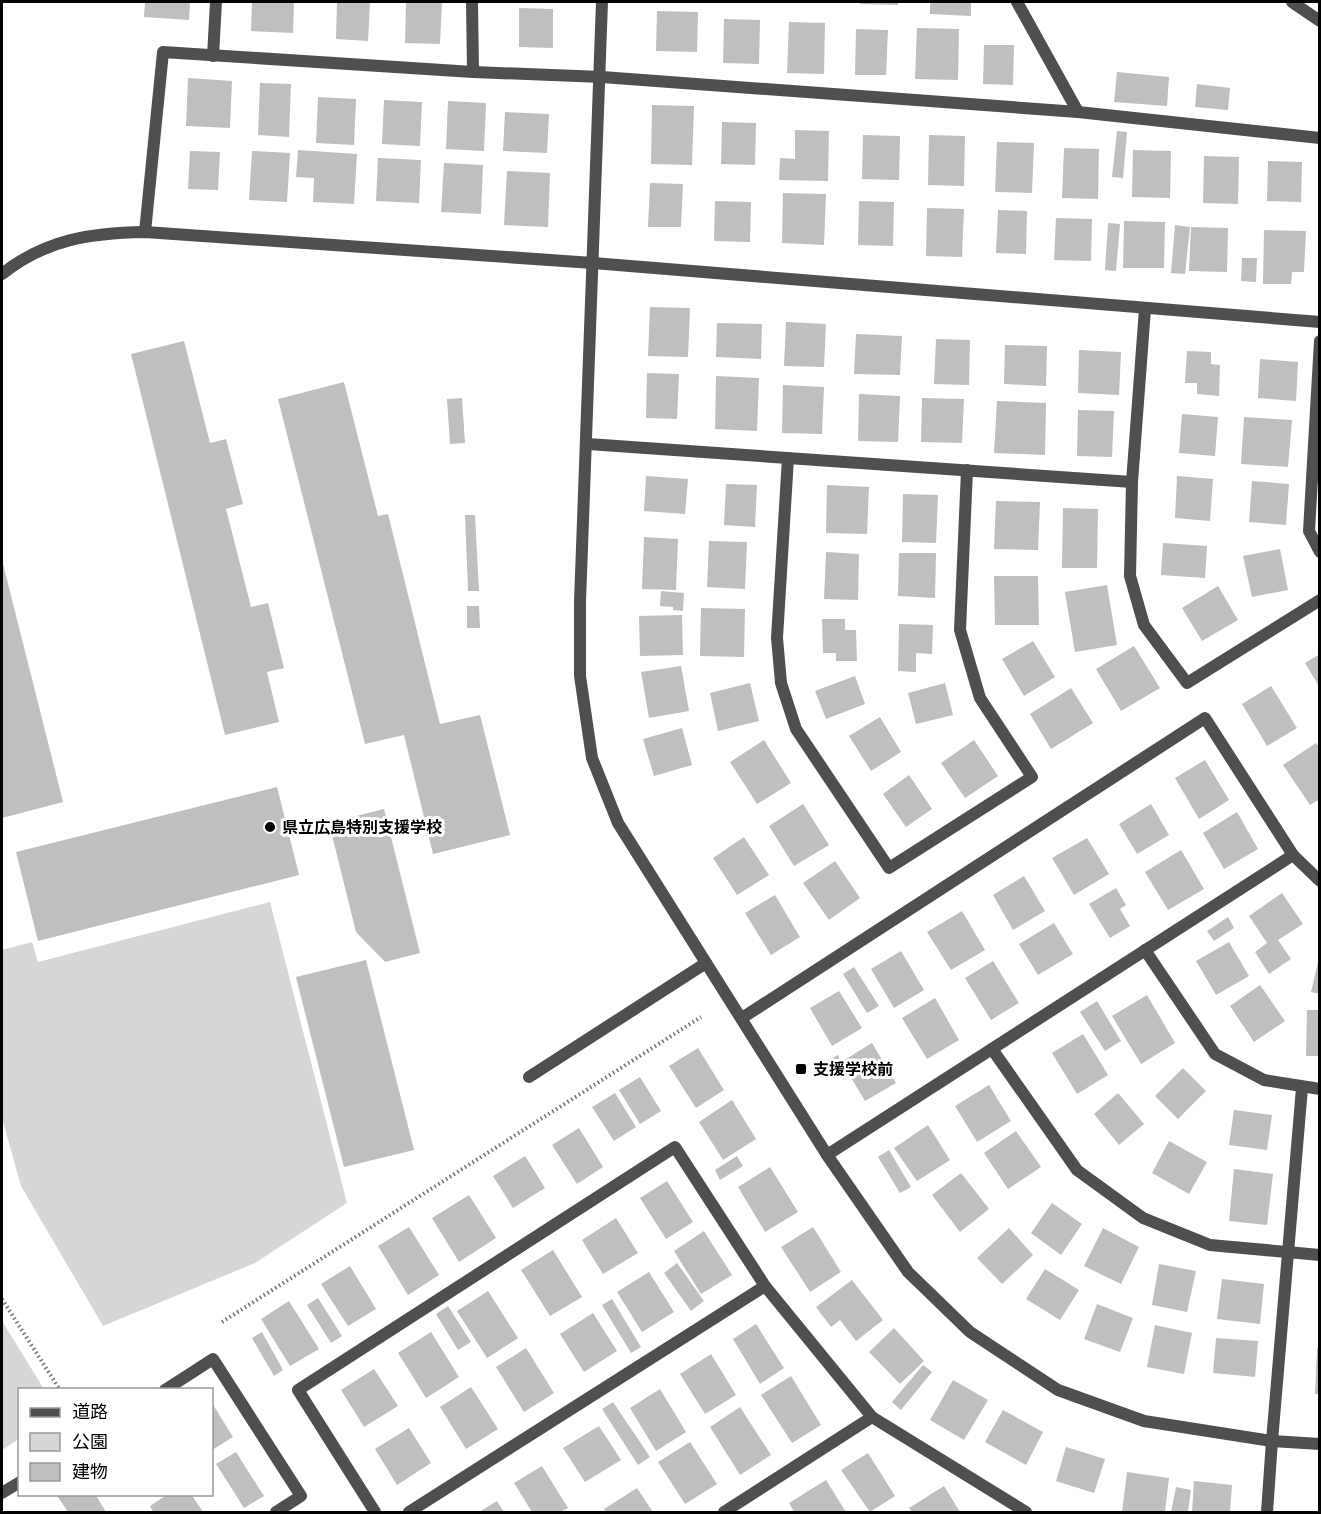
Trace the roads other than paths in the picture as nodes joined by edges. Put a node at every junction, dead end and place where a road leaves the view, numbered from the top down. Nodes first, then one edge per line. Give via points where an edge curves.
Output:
1 (216, 2) edge
2 (472, 2) edge
3 (602, 2) edge
4 (1017, 2) edge
5 (1292, 2) edge
6 (1320, 21) edge
7 (213, 56) junction
8 (473, 72) junction
9 (602, 77) junction
10 (1078, 112) junction
11 (1320, 138) edge
12 (145, 232) junction
13 (593, 262) junction
14 (2, 274) edge
15 (1145, 309) junction
16 (1320, 322) edge
17 (1320, 341) edge
18 (588, 444) junction
19 (788, 458) junction
20 (967, 471) junction
21 (1132, 482) junction
22 (1320, 552) edge
23 (1320, 600) edge
24 (1293, 855) junction
25 (1320, 881) edge
26 (1145, 950) junction
27 (706, 963) junction
28 (742, 1018) junction
29 (992, 1049) junction
30 (529, 1077) dead end
31 (1302, 1088) junction
32 (1320, 1089) edge
33 (827, 1155) junction
34 (1287, 1253) junction
35 (1320, 1255) edge
36 (765, 1286) junction
37 (167, 1388) edge
38 (872, 1417) junction
39 (1272, 1440) junction
40 (1320, 1444) edge
41 (18, 1483) edge
42 (2, 1493) edge
43 (276, 1512) edge
44 (375, 1512) edge
45 (409, 1512) edge
46 (724, 1512) edge
47 (1026, 1512) edge
48 (1267, 1512) edge

1 - 7 street
2 - 8 street
3 - 9 street
4 - 10 street
5 - 6 street
7 - 8 street
7 - 12 street via 163,52
8 - 9 street
9 - 10 street
9 - 13 street
10 - 11 street
12 - 13 street
12 - 14 street via 100,232 52,245
13 - 15 street
13 - 18 street
15 - 16 street
15 - 21 street
17 - 22 street via 1309,531
18 - 19 street
18 - 27 street via 580,676 592,758 618,823
19 - 20 street
19 - 20 street via 777,638 781,683 796,729 889,868 1032,777 980,698 960,630
20 - 21 street
21 - 23 street via 1130,576 1144,625 1187,683
24 - 25 street
24 - 26 street
24 - 28 street via 1206,718
26 - 29 street
26 - 31 street via 1215,1054 1264,1080
27 - 28 street
27 - 30 street
28 - 33 street
29 - 33 street
29 - 34 street via 1077,1170 1143,1218 1210,1245
31 - 32 street
31 - 34 street
33 - 39 street via 908,1272 970,1332 1058,1390 1144,1421
34 - 35 street
34 - 39 street
36 - 38 street
36 - 44 street via 675,1147 298,1390
36 - 45 street
37 - 43 street via 213,1359 301,1496
38 - 46 street
38 - 47 street
39 - 40 street
39 - 48 street
41 - 42 street

